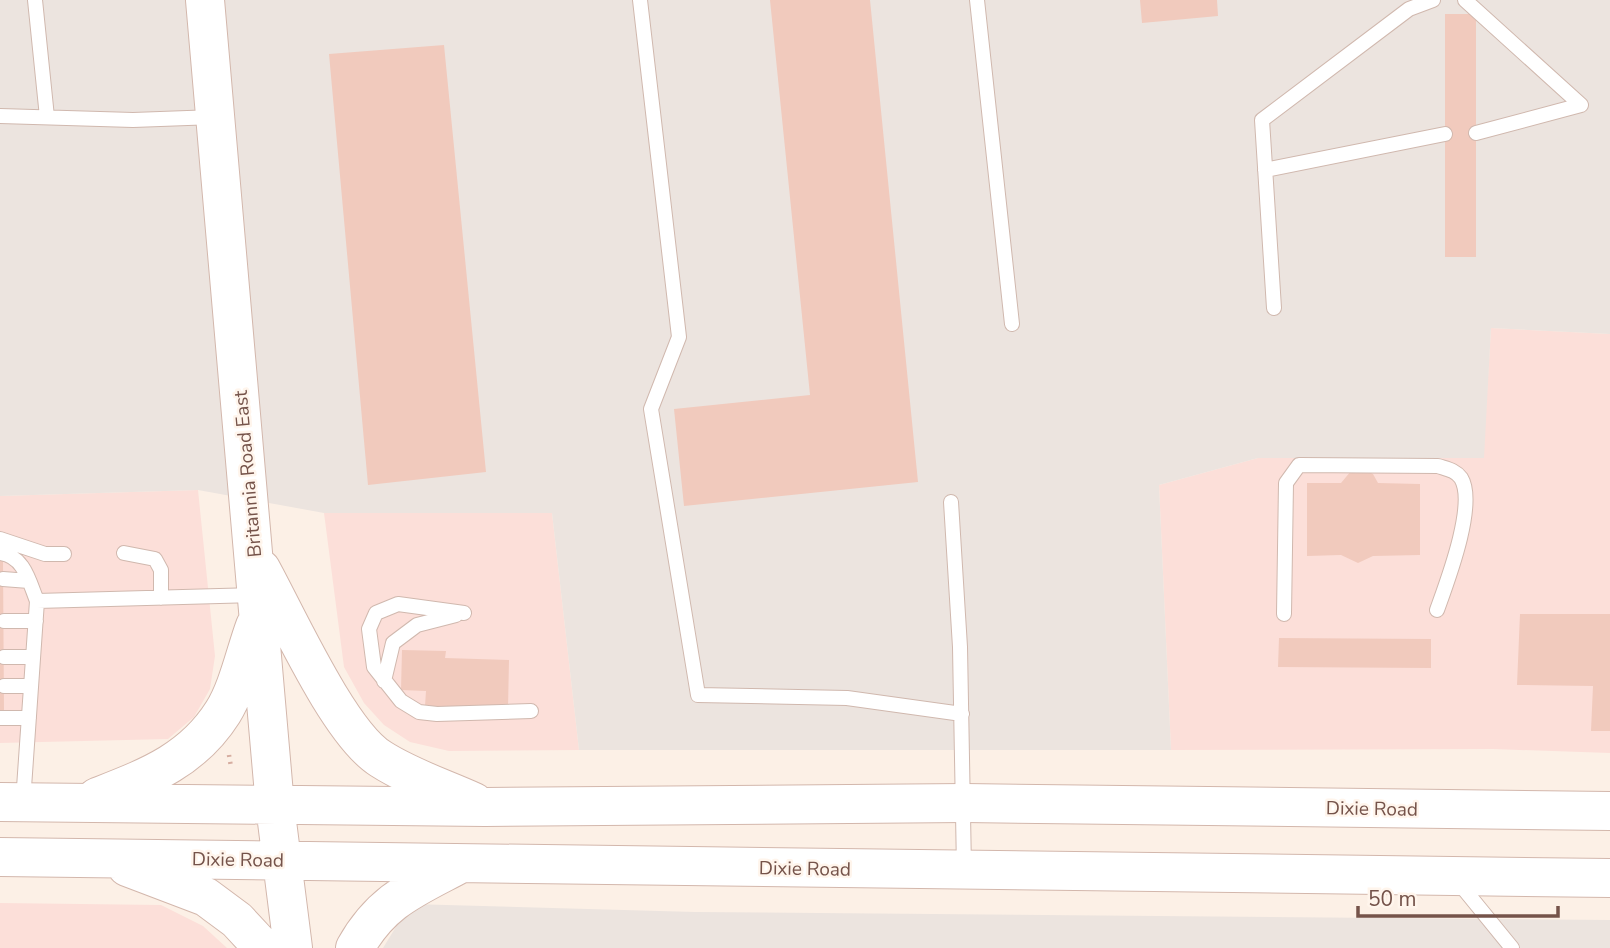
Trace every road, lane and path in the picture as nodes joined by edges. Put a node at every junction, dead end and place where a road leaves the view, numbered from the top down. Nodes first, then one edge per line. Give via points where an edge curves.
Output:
1 (35, 0) edge
2 (205, 0) edge
3 (640, 0) edge
4 (978, 0) edge
5 (1433, 0) edge
6 (1465, 0) edge
7 (0, 116) edge
8 (47, 117) junction
9 (215, 117) junction
10 (1476, 133) dead end
11 (1445, 134) dead end
12 (1265, 170) junction
13 (1274, 308) dead end
14 (1012, 324) dead end
15 (951, 502) dead end
16 (0, 539) edge
17 (0, 553) edge
18 (124, 553) dead end
19 (64, 554) dead end
20 (254, 556) junction
21 (3, 579) dead end
22 (29, 581) junction
23 (161, 598) junction
24 (37, 601) junction
25 (258, 605) junction
26 (1437, 610) dead end
27 (1284, 614) dead end
28 (4, 621) dead end
29 (36, 621) junction
30 (4, 657) dead end
31 (33, 657) junction
32 (384, 681) junction
33 (4, 686) dead end
34 (31, 686) junction
35 (531, 711) dead end
36 (962, 713) junction
37 (0, 718) edge
38 (29, 718) junction
39 (11, 803) edge
40 (81, 803) junction
41 (965, 803) junction
42 (275, 806) junction
43 (485, 807) junction
44 (1610, 811) edge
45 (0, 857) edge
46 (106, 858) junction
47 (282, 860) junction
48 (463, 862) junction
49 (964, 871) junction
50 (1454, 876) junction
51 (1610, 878) edge
52 (263, 948) edge
53 (293, 948) edge
54 (355, 948) edge
55 (1512, 948) edge

1 - 8 lane
2 - 9 main road, Britannia Road East
3 - 36 lane via 679,337 651,409 698,695 847,698
4 - 14 lane
5 - 12 lane via 1409,9 1262,120
6 - 10 lane via 1581,106
7 - 8 lane
8 - 9 lane
9 - 20 main road, Britannia Road East
11 - 12 lane
12 - 13 lane
15 - 36 lane
16 - 19 lane via 45,554
17 - 22 lane via 10,554
18 - 23 lane via 155,559 161,570
20 - 25 main road, Britannia Road East
20 - 43 main road via 357,738 380,759
21 - 22 lane
22 - 24 lane
23 - 24 lane
23 - 25 lane
24 - 29 lane
25 - 40 main road via 224,711 200,743 163,771
25 - 42 main road, Britannia Road East
26 - 27 lane via 1464,529 1463,481 1454,471 1438,466 1299,465 1286,484
28 - 29 lane
29 - 31 lane
30 - 31 lane
31 - 34 lane
32 - 32 lane via 373,667 369,629 376,613 398,604 464,613 417,625 393,643
32 - 35 lane via 401,701 419,712
33 - 34 lane
34 - 38 lane
36 - 41 lane
37 - 38 lane
38 - 39 lane
39 - 40 main road, Dixie Road
40 - 42 main road, Dixie Road
41 - 43 main road, Dixie Road
41 - 44 main road, Dixie Road
41 - 49 lane
42 - 43 main road, Dixie Road
42 - 47 main road, Britannia Road East
45 - 46 main road, Dixie Road
46 - 47 main road, Dixie Road
46 - 52 main road via 206,897 237,920
47 - 48 main road, Dixie Road
47 - 53 main road, Britannia Road East
48 - 49 main road, Dixie Road
48 - 54 main road via 392,901 367,927
49 - 50 main road, Dixie Road
50 - 51 main road, Dixie Road
50 - 55 lane

